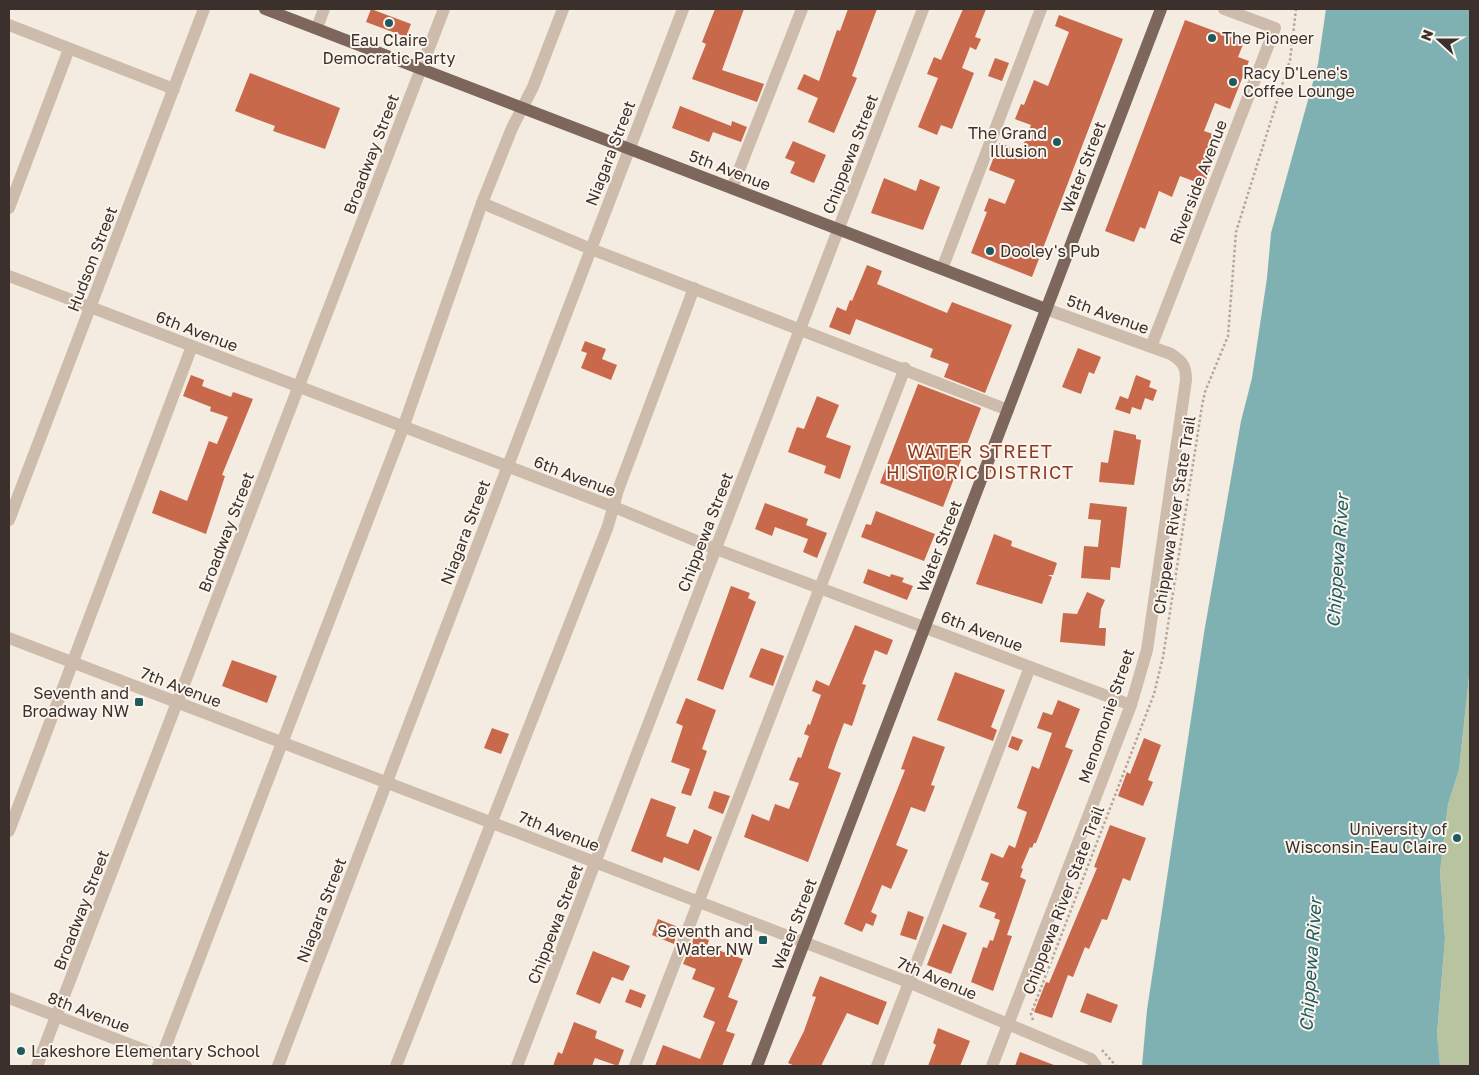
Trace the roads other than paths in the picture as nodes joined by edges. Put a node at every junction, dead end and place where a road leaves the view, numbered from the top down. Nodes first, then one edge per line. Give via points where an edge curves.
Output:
1 (204, 9) edge
2 (265, 9) edge
3 (324, 9) edge
4 (444, 9) edge
5 (563, 9) edge
6 (683, 9) edge
7 (802, 9) edge
8 (923, 9) edge
9 (1041, 9) edge
10 (1162, 9) edge
11 (1224, 9) edge
12 (9, 26) edge
13 (317, 28) junction
14 (69, 49) junction
15 (422, 68) junction
16 (174, 89) junction
17 (523, 107) junction
18 (629, 148) junction
19 (732, 188) junction
20 (482, 203) junction
21 (9, 208) edge
22 (839, 229) junction
23 (590, 249) junction
24 (942, 269) junction
25 (9, 276) edge
26 (694, 288) junction
27 (90, 308) junction
28 (1046, 309) junction
29 (800, 329) junction
30 (192, 346) junction
31 (1151, 347) junction
32 (1182, 362) joint
33 (905, 368) junction
34 (298, 387) junction
35 (1008, 410) junction
36 (403, 428) junction
37 (507, 467) junction
38 (614, 507) junction
39 (9, 520) edge
40 (716, 549) junction
41 (821, 587) junction
42 (925, 627) junction
43 (9, 638) edge
44 (72, 662) junction
45 (1030, 667) junction
46 (179, 703) junction
47 (1131, 705) junction
48 (281, 743) junction
49 (388, 782) junction
50 (491, 822) junction
51 (9, 831) edge
52 (596, 862) junction
53 (698, 901) junction
54 (804, 942) junction
55 (908, 982) junction
56 (9, 998) edge
57 (56, 1017) junction
58 (1007, 1025) junction
59 (160, 1061) edge
60 (1095, 1064) edge
61 (38, 1066) edge
62 (186, 1066) edge
63 (278, 1066) edge
64 (396, 1066) edge
65 (517, 1066) edge
66 (635, 1066) edge
67 (757, 1066) edge
68 (878, 1066) edge
69 (992, 1066) edge

1 - 16 street, Hudson Street
2 - 13 main road, 5th Avenue
3 - 13 street
4 - 15 street, Broadway Street
5 - 17 street
6 - 18 street, Niagara Street
7 - 19 street
8 - 22 street, Chippewa Street
9 - 24 street
10 - 28 main road, Water Street
11 - 31 street, Riverside Avenue via 1275,28
12 - 14 street
13 - 15 main road, 5th Avenue
14 - 16 street
14 - 21 street
15 - 17 main road, 5th Avenue
15 - 34 street, Broadway Street
16 - 27 street, Hudson Street
17 - 18 main road, 5th Avenue
17 - 20 street
18 - 19 main road, 5th Avenue
18 - 23 street, Niagara Street
19 - 22 main road, 5th Avenue
20 - 23 street
20 - 36 street
22 - 24 main road, 5th Avenue
22 - 29 street, Chippewa Street
23 - 26 street
23 - 37 street, Niagara Street
24 - 28 main road, 5th Avenue
25 - 27 street, 6th Avenue
26 - 29 street
26 - 38 street
27 - 30 street, 6th Avenue
27 - 39 street, Hudson Street
28 - 31 street, 5th Avenue
28 - 35 main road, Water Street
29 - 33 street
29 - 40 street, Chippewa Street
30 - 34 street, 6th Avenue
30 - 44 street
31 - 32 street, 5th Avenue
32 - 47 street, Menomonie Street via 1186,368 1186,380 1147,650
33 - 35 street
33 - 41 street
34 - 36 street, 6th Avenue
34 - 46 street, Broadway Street
35 - 42 main road, Water Street
36 - 37 street, 6th Avenue
36 - 48 street
37 - 38 street, 6th Avenue
37 - 49 street, Niagara Street
38 - 40 street, 6th Avenue
38 - 50 street
40 - 41 street, 6th Avenue
40 - 52 street, Chippewa Street
41 - 42 street, 6th Avenue
41 - 53 street
42 - 45 street, 6th Avenue
42 - 54 main road, Water Street
43 - 44 street, 7th Avenue
44 - 46 street, 7th Avenue
44 - 51 street
45 - 47 street, 6th Avenue
45 - 55 street
46 - 48 street, 7th Avenue
46 - 57 street, Broadway Street
47 - 58 street, Menomonie Street
48 - 49 street, 7th Avenue
48 - 59 street
49 - 50 street, 7th Avenue
49 - 63 street, Niagara Street
50 - 52 street, 7th Avenue
50 - 64 street
52 - 53 street, 7th Avenue
52 - 65 street, Chippewa Street
53 - 54 street, 7th Avenue
53 - 66 street
54 - 55 street, 7th Avenue
54 - 67 main road, Water Street
55 - 58 street, 7th Avenue
55 - 68 street
56 - 57 street, 8th Avenue
57 - 59 street, 8th Avenue
57 - 61 street, Broadway Street
58 - 60 street, 7th Avenue via 1090,1059
58 - 69 street, Menomonie Street
59 - 62 street, 8th Avenue

